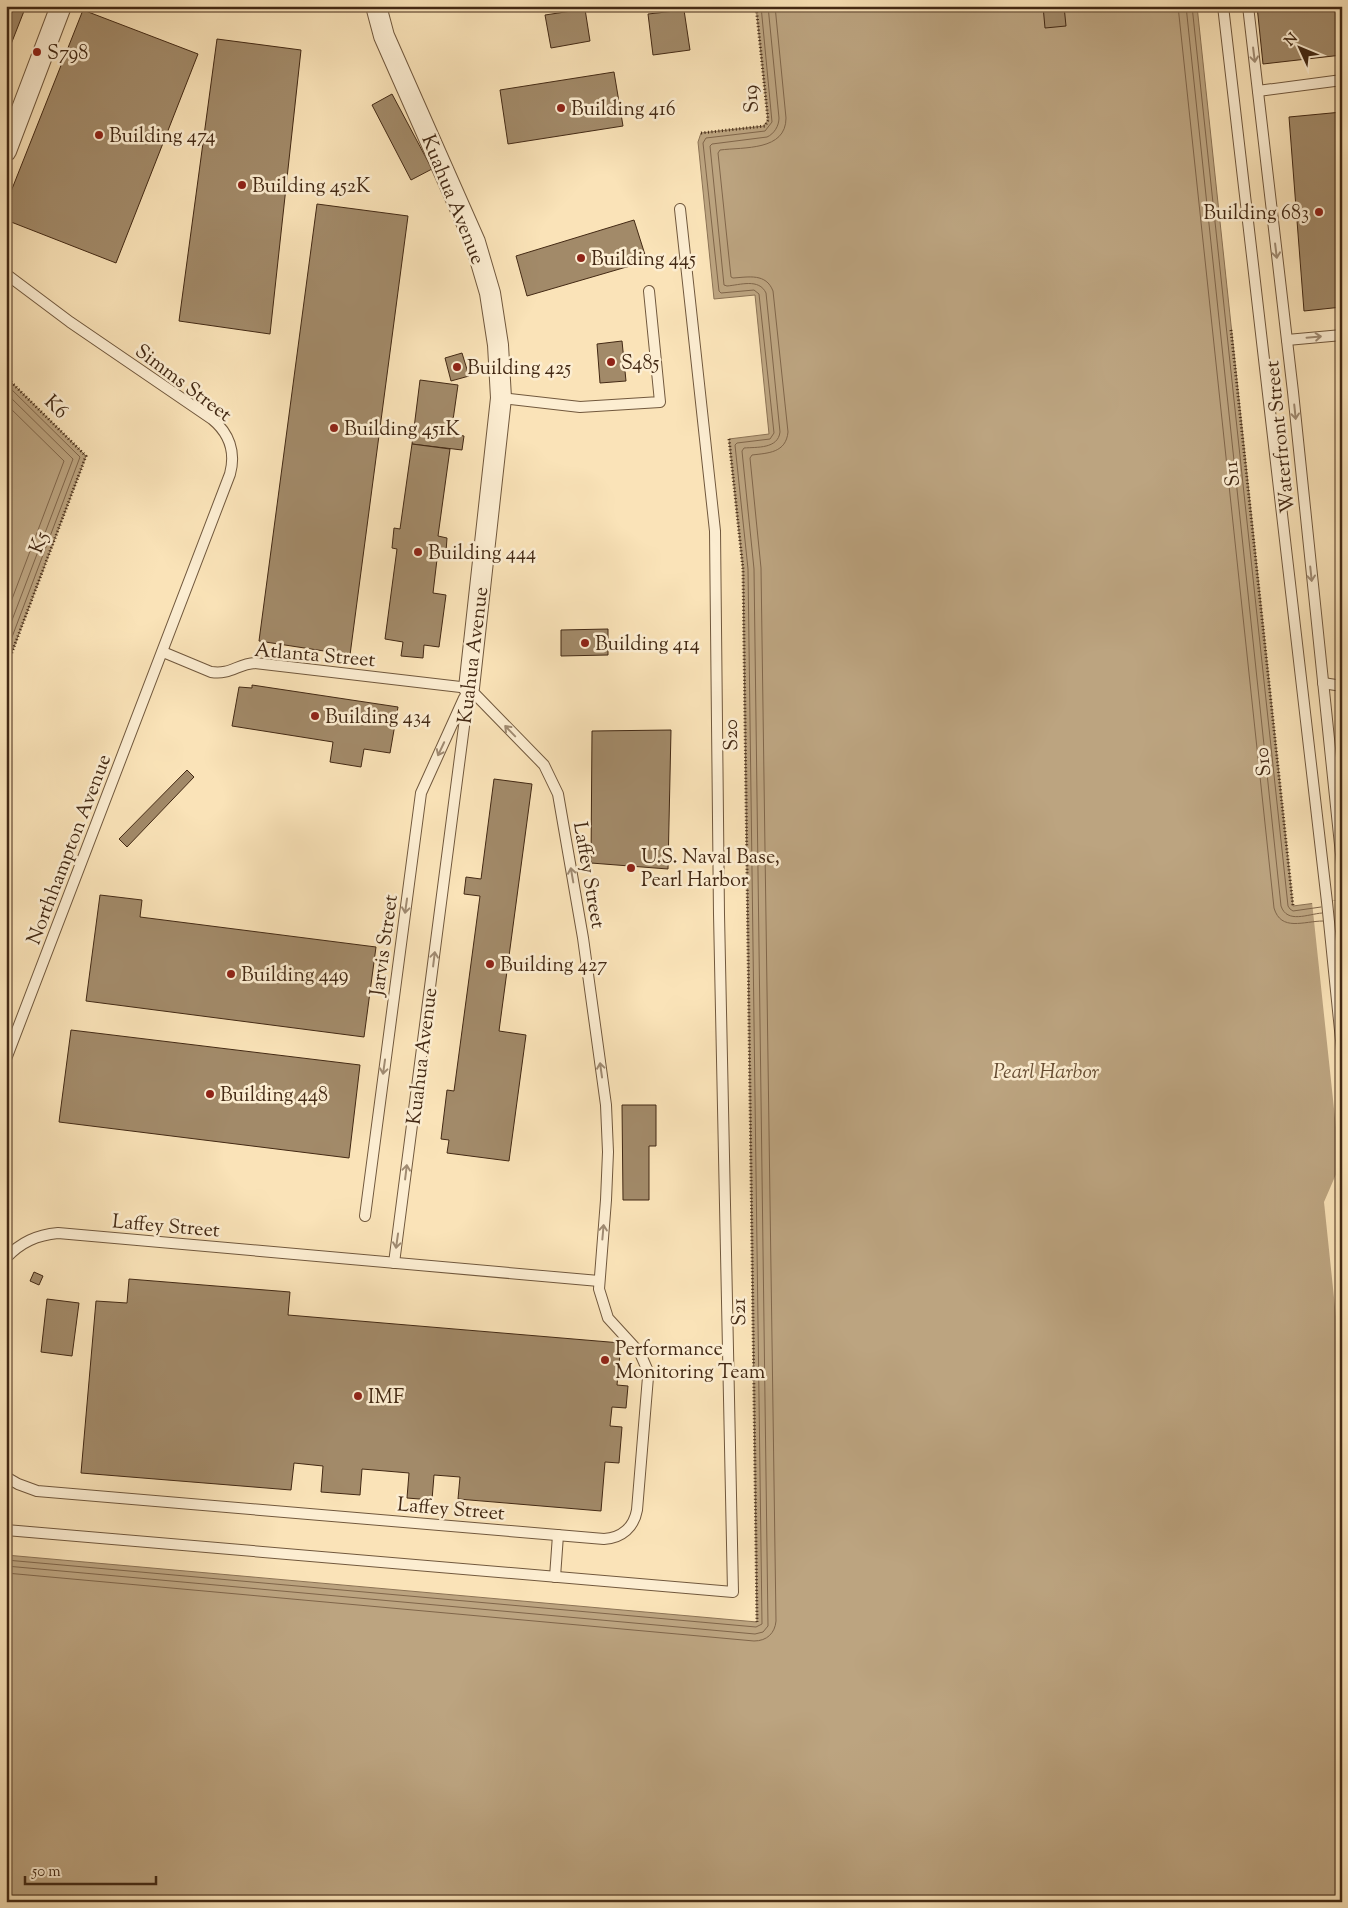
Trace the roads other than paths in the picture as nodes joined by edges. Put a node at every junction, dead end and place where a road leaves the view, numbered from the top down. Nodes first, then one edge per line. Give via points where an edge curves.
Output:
1 (61, 6) edge
2 (376, 6) edge
3 (1223, 6) edge
4 (1248, 6) edge
5 (1342, 80) edge
6 (1258, 91) junction
7 (6, 152) edge
8 (680, 209) dead end
9 (6, 274) edge
10 (649, 291) dead end
11 (1342, 335) edge
12 (1287, 340) junction
13 (502, 398) junction
14 (163, 652) junction
15 (1322, 684) junction
16 (1342, 686) edge
17 (469, 688) junction
18 (1342, 864) edge
19 (1342, 1050) edge
20 (6, 1059) edge
21 (365, 1216) dead end
22 (6, 1258) edge
23 (394, 1263) junction
24 (599, 1281) junction
25 (6, 1477) edge
26 (6, 1530) edge
27 (558, 1535) junction
28 (555, 1577) junction

1 - 7 street
2 - 13 street, Kuahua Avenue via 384,36 475,242 491,301
3 - 19 lane
4 -> 6 lane, Waterfront Street
5 - 6 lane
6 -> 12 lane, Waterfront Street
8 - 28 lane via 715,531 719,924 733,1592
9 - 14 lane, Simms Street via 212,419 229,440 232,467
10 - 13 lane via 660,402 580,407
12 -> 11 lane
12 -> 15 lane, Waterfront Street
13 - 17 street, Kuahua Avenue
14 - 17 lane, Atlanta Street via 217,673 231,672 255,663
14 - 20 lane, Northhampton Avenue
15 - 16 lane
15 - 18 lane, Waterfront Street
17 -> 21 lane, Jarvis Street via 421,793
17 - 23 lane, Kuahua Avenue
24 -> 17 lane, Laffey Street via 608,1152 606,1105 583,938 558,794 544,765
22 - 23 lane, Laffey Street via 30,1240 58,1233
23 - 24 lane, Laffey Street
24 - 27 lane, Laffey Street via 608,1318 635,1346 647,1369 649,1386 637,1510 630,1527 613,1538
25 - 27 lane, Laffey Street via 37,1491
26 - 28 lane
27 - 28 lane

